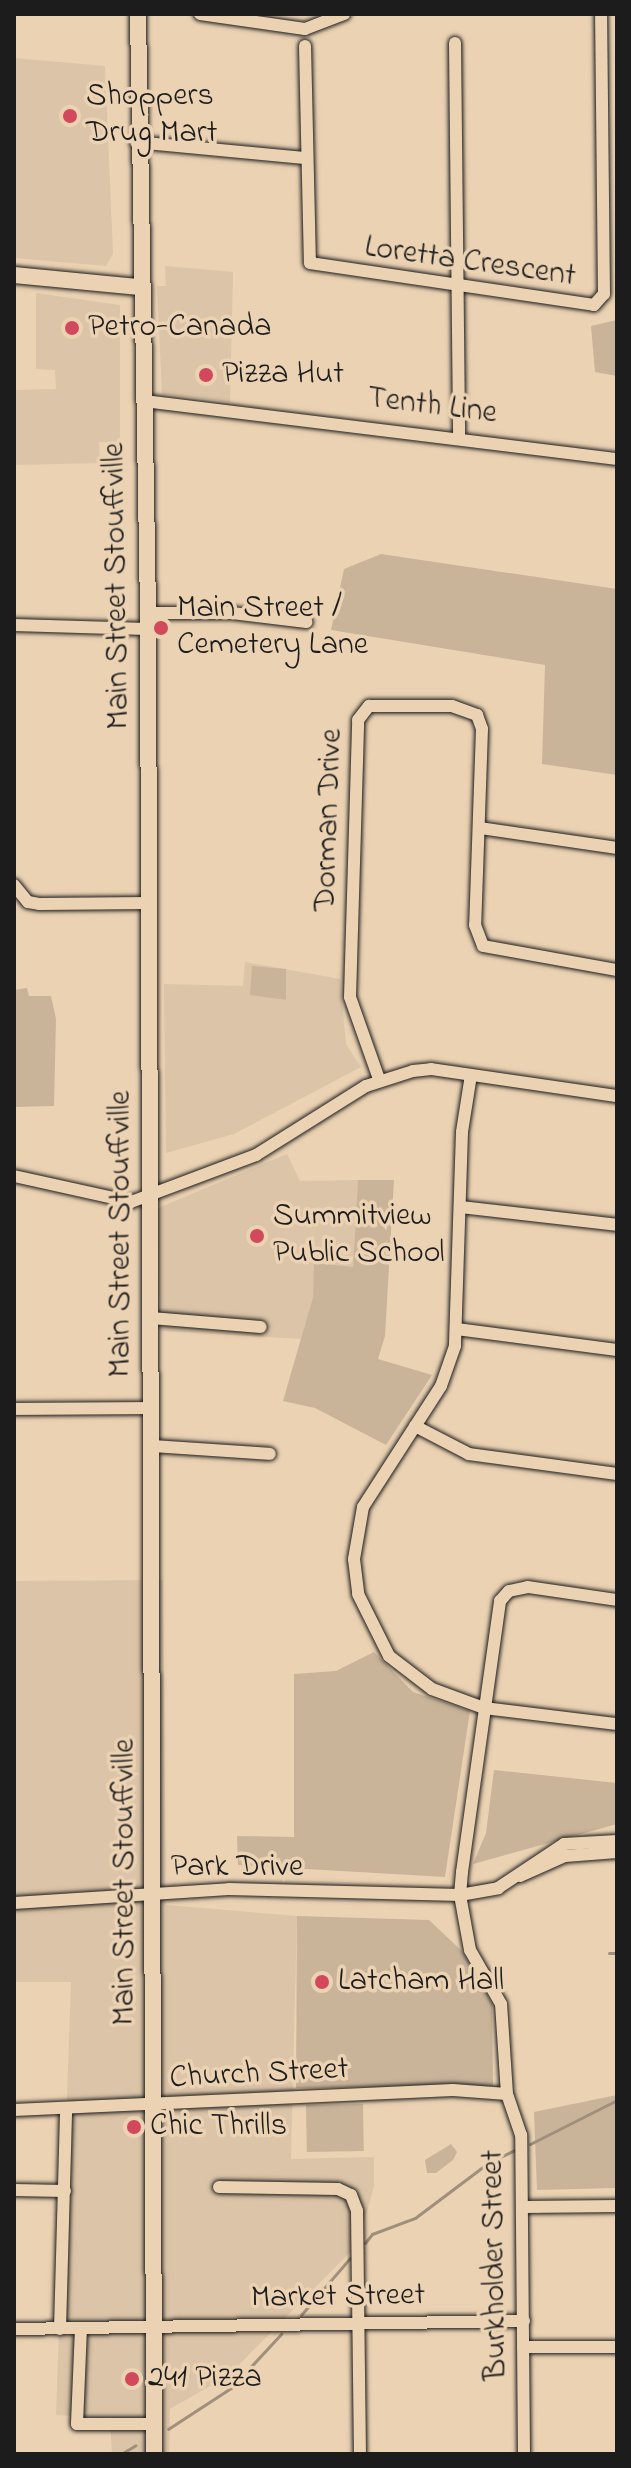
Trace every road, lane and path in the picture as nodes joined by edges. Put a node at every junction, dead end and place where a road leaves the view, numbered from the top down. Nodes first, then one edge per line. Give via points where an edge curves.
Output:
1 (138, 14) edge
2 (200, 14) edge
3 (344, 14) edge
4 (601, 14) edge
5 (455, 43) dead end
6 (305, 46) dead end
7 (136, 142) junction
8 (306, 158) junction
9 (14, 275) edge
10 (139, 287) junction
11 (457, 288) junction
12 (144, 401) junction
13 (459, 438) junction
14 (617, 459) edge
15 (148, 621) junction
16 (306, 622) dead end
17 (14, 625) edge
18 (480, 828) junction
19 (617, 848) edge
20 (14, 885) edge
21 (149, 903) junction
22 (617, 970) edge
23 (471, 1075) junction
24 (379, 1079) junction
25 (617, 1096) edge
26 (14, 1176) edge
27 (149, 1196) junction
28 (460, 1207) junction
29 (617, 1225) edge
30 (151, 1318) junction
31 (261, 1327) dead end
32 (457, 1329) junction
33 (617, 1350) edge
34 (150, 1408) junction
35 (14, 1409) edge
36 (415, 1426) junction
37 (151, 1446) junction
38 (270, 1454) dead end
39 (617, 1474) edge
40 (617, 1600) edge
41 (484, 1708) junction
42 (617, 1724) edge
43 (617, 1841) edge
44 (617, 1852) edge
45 (513, 1878) junction
46 (155, 1893) junction
47 (460, 1895) junction
48 (14, 1903) edge
49 (507, 2094) junction
50 (153, 2107) junction
51 (66, 2109) junction
52 (14, 2110) edge
53 (219, 2187) dead end
54 (14, 2190) edge
55 (65, 2191) junction
56 (617, 2206) edge
57 (524, 2207) junction
58 (524, 2321) junction
59 (359, 2324) junction
60 (81, 2328) junction
61 (154, 2328) junction
62 (14, 2329) edge
63 (60, 2329) junction
64 (523, 2347) junction
65 (617, 2347) edge
66 (155, 2424) junction
67 (154, 2454) edge
68 (360, 2454) edge
69 (524, 2454) edge

1 - 7 main road, Main Street Stouffville
2 - 3 street via 305,29
4 - 11 street, Loretta Crescent via 600,302 583,306
5 - 11 street
6 - 8 street, Loretta Crescent
7 - 8 street
7 - 10 main road, Main Street Stouffville
8 - 11 street, Loretta Crescent via 310,263
9 - 10 main road
10 - 12 main road, Main Street Stouffville
11 - 13 street
12 - 13 street, Tenth Line
12 - 15 main road, Main Street Stouffville
13 - 14 street, Tenth Line
15 - 16 street via 232,613
15 - 17 street
15 - 21 main road, Main Street Stouffville
18 - 19 street
18 - 22 street, Dorman Drive via 475,925 483,946
18 - 24 street, Dorman Drive via 482,729 477,715 452,706 381,704 362,712 356,749 350,997
20 - 21 street via 28,902 39,904
21 - 27 main road, Main Street Stouffville
23 - 24 street via 431,1069
23 - 25 street
23 - 28 street via 462,1132
24 - 27 street via 256,1155
26 - 27 street via 131,1202
27 - 30 main road, Main Street Stouffville
28 - 29 street
28 - 32 street
30 - 31 street
30 - 34 main road, Main Street Stouffville
32 - 33 street
32 - 36 street via 441,1386
34 - 35 street
34 - 37 main road, Main Street Stouffville
36 - 39 street via 469,1454
36 - 41 street via 363,1507 354,1559 358,1594 389,1656 413,1678 453,1700
37 - 38 street
37 - 46 main road, Main Street Stouffville
40 - 41 street via 528,1587 503,1595 496,1612
41 - 42 street
41 - 47 street
43 - 45 street, Park Drive via 564,1844
44 - 45 street, Park Drive via 565,1856
45 - 47 street, Park Drive via 498,1888
46 - 47 street, Park Drive via 229,1889
46 - 48 street, Park Drive
46 - 50 main road, Main Street Stouffville
47 - 49 street, Burkholder Street via 470,1950 501,2004
49 - 50 street, Church Street via 453,2090
49 - 57 street, Burkholder Street via 520,2130
50 - 51 street, Church Street
50 - 61 main road, Main Street Stouffville
51 - 52 street, Church Street
51 - 55 street
53 - 59 street via 338,2189 351,2195 357,2214
54 - 55 street
55 - 63 street
56 - 57 street
57 - 58 street, Burkholder Street
58 - 59 street, Market Street
58 - 64 street, Burkholder Street
59 - 61 street, Market Street
59 - 68 street
60 - 61 street, Market Street
60 - 63 street, Market Street
60 - 66 street via 77,2424
61 - 66 main road, Main Street Stouffville
62 - 63 street, Market Street
64 - 65 street
64 - 69 street, Burkholder Street
66 - 67 main road, Main Street Stouffville

